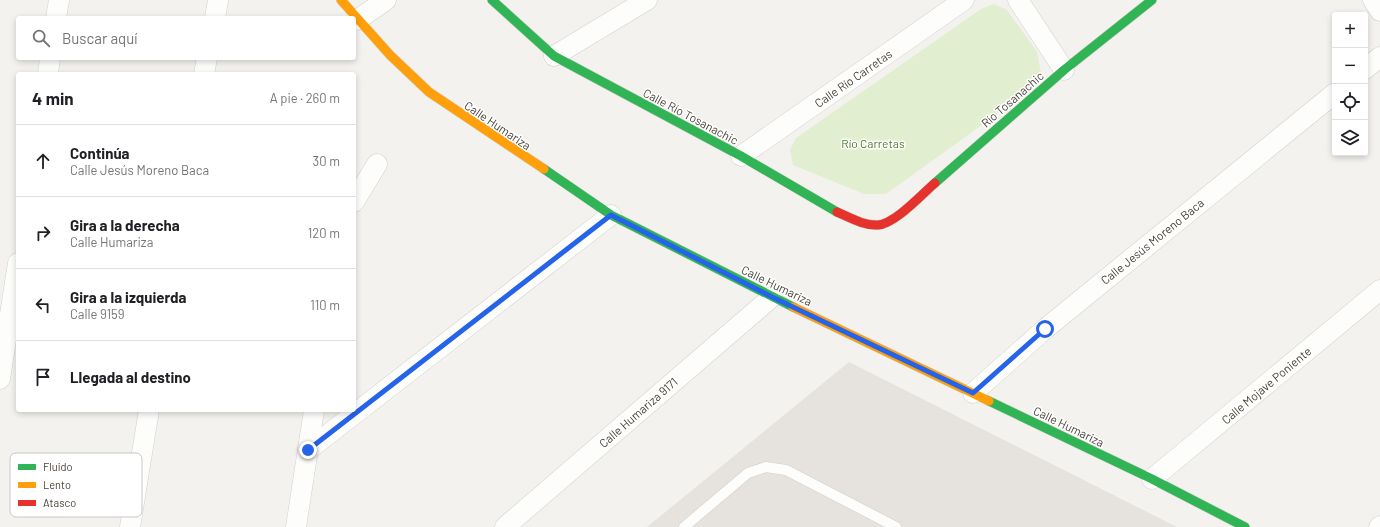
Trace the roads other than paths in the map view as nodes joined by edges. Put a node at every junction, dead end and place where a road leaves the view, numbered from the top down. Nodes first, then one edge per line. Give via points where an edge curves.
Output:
1 (59, 0) edge
2 (218, 0) edge
3 (341, 0) edge
4 (386, 0) edge
5 (492, 0) edge
6 (647, 0) edge
7 (964, 0) edge
8 (1018, 0) edge
9 (1152, 0) edge
10 (1373, 0) edge
11 (1380, 11) edge
12 (56, 16) edge
13 (214, 16) edge
14 (354, 16) edge
15 (357, 20) joint
16 (554, 56) junction
17 (1380, 57) edge
18 (50, 60) edge
19 (207, 60) edge
20 (1368, 67) edge
21 (1064, 70) junction
22 (48, 72) edge
23 (204, 72) edge
24 (1332, 95) edge
25 (741, 156) junction
26 (377, 164) dead end
27 (356, 199) edge
28 (611, 215) junction
29 (892, 220) joint
30 (16, 276) edge
31 (1380, 290) edge
32 (772, 297) junction
33 (0, 379) edge
34 (973, 393) junction
35 (149, 412) edge
36 (314, 412) edge
37 (308, 450) junction
38 (142, 453) edge
39 (1152, 479) junction
40 (132, 517) edge
41 (130, 527) edge
42 (296, 527) edge
43 (505, 527) edge
44 (684, 527) edge
45 (896, 527) edge
46 (1245, 527) edge

1 - 12 street
2 - 13 street
3 - 14 street, Calle Humariza
4 - 15 street
5 - 16 street, Calle Río Tosanachic
6 - 16 street
7 - 25 street, Calle Río Carretas
8 - 21 street
9 - 21 street, Río Tosanachic
10 - 11 street
15 - 28 street, Calle Humariza via 428,92
16 - 25 street, Calle Río Tosanachic
17 - 20 street
18 - 22 street
19 - 23 street
21 - 29 street, Río Tosanachic
24 - 34 street, Calle Jesús Moreno Baca via 1051,324
25 - 29 street, Calle Río Tosanachic via 833,210 855,220 880,225
26 - 27 street
28 - 32 street, Calle Humariza
28 - 37 street
30 - 33 street
31 - 39 street, Calle Mojave Poniente
32 - 34 street, Calle Humariza
32 - 43 street, Calle Humariza 9171
34 - 39 street, Calle Humariza
35 - 38 street
36 - 37 street
37 - 42 street
39 - 46 street, Calle Humariza
40 - 41 street
44 - 45 lane via 748,473 766,467 786,470

